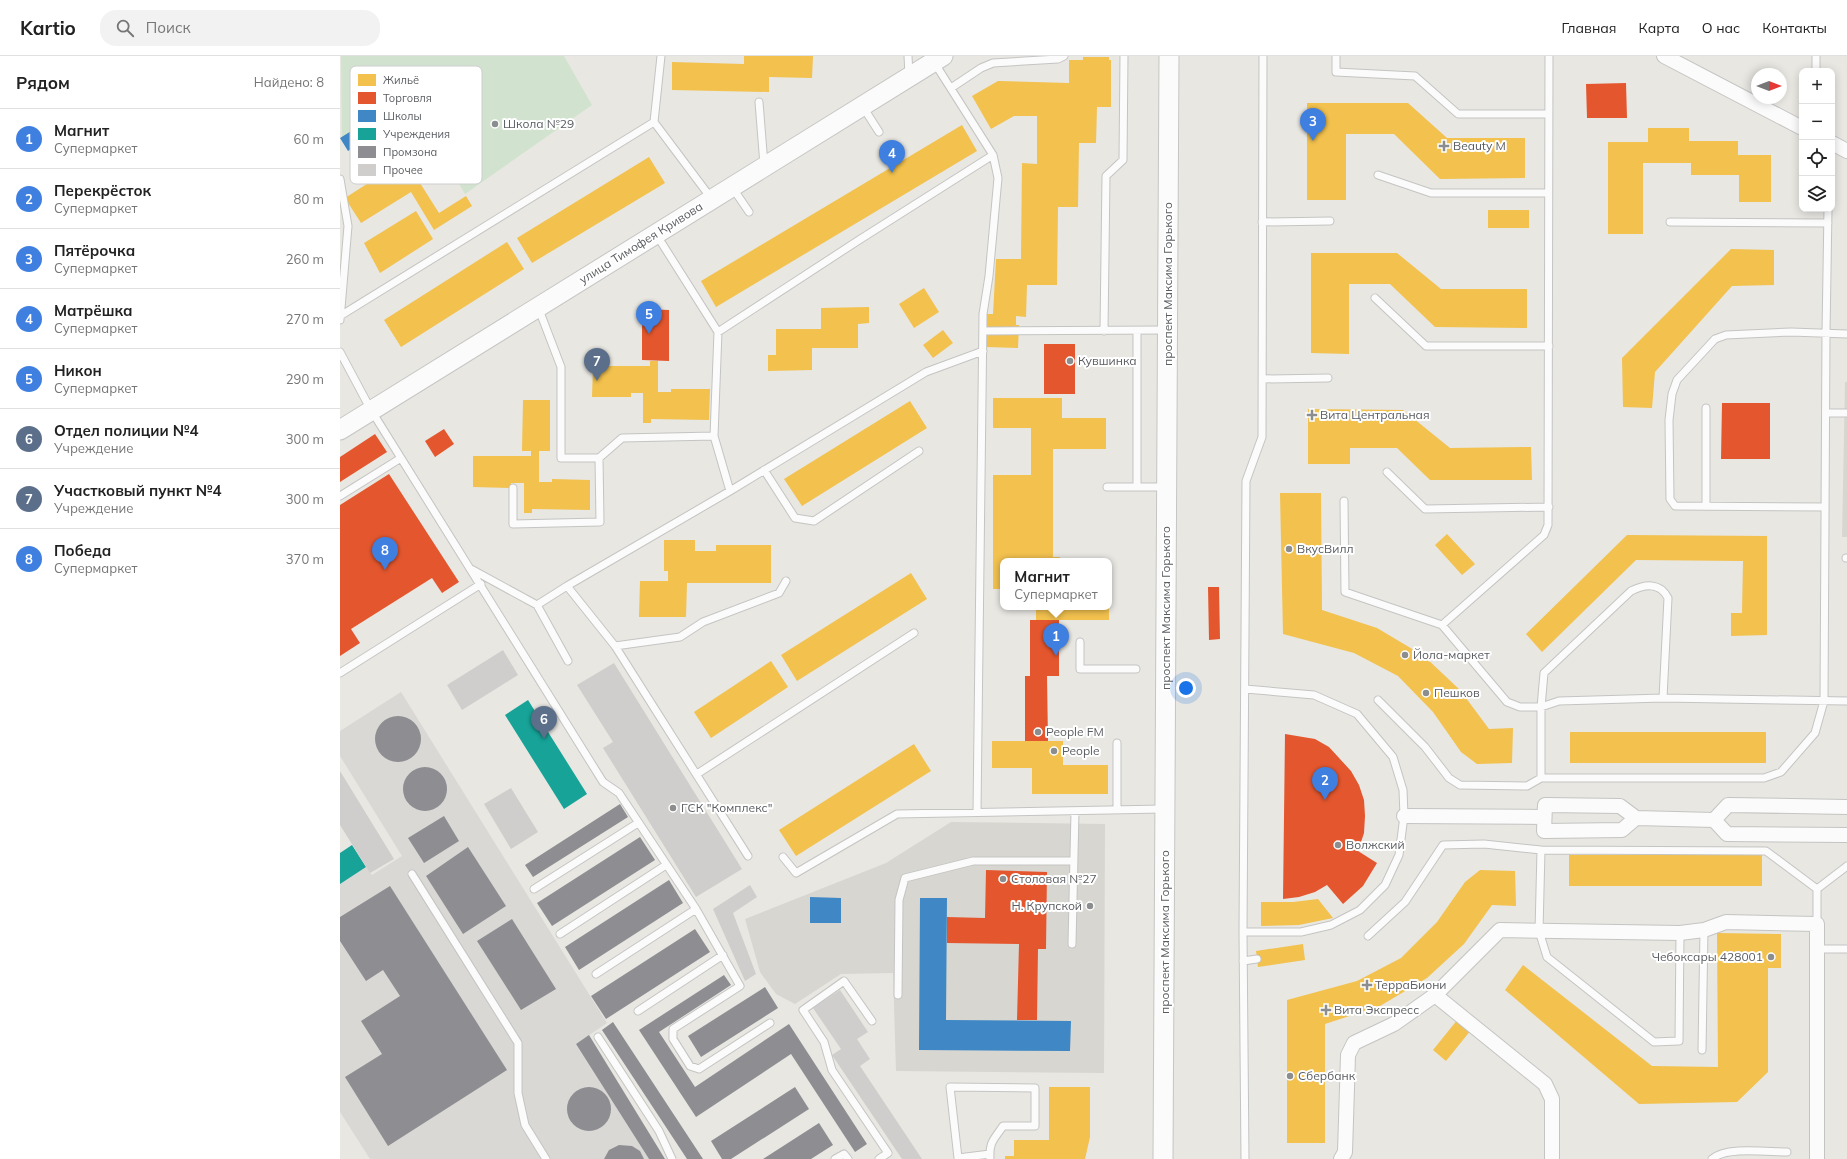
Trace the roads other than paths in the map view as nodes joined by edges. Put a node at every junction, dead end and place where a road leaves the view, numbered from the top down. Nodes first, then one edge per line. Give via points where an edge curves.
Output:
1 (661, 56) edge
2 (908, 56) edge
3 (1064, 56) edge
4 (1124, 56) edge
5 (1169, 56) edge
6 (1181, 56) edge
7 (1263, 56) edge
8 (1336, 56) edge
9 (1549, 56) edge
10 (1664, 56) edge
11 (1816, 56) edge
12 (938, 59) edge
13 (1816, 68) edge
14 (910, 77) junction
15 (951, 88) junction
16 (759, 102) dead end
17 (862, 106) junction
18 (1548, 114) junction
19 (654, 122) junction
20 (1799, 126) edge
21 (879, 132) dead end
22 (1835, 145) edge
23 (1847, 151) edge
24 (993, 156) junction
25 (764, 167) junction
26 (1378, 175) dead end
27 (340, 179) edge
28 (732, 187) junction
29 (1548, 193) junction
30 (712, 199) junction
31 (749, 212) dead end
32 (1828, 212) edge
33 (1330, 221) dead end
34 (1262, 222) junction
35 (1670, 222) dead end
36 (1828, 223) junction
37 (656, 234) junction
38 (1376, 298) dead end
39 (538, 307) junction
40 (340, 316) edge
41 (340, 320) edge
42 (1137, 330) junction
43 (1173, 330) junction
44 (983, 331) junction
45 (1104, 331) junction
46 (718, 332) junction
47 (1826, 333) junction
48 (1847, 334) edge
49 (1548, 346) junction
50 (983, 351) junction
51 (340, 352) edge
52 (1328, 378) dead end
53 (1262, 379) junction
54 (1706, 408) dead end
55 (371, 410) junction
56 (1826, 414) junction
57 (1847, 414) edge
58 (340, 430) edge
59 (714, 436) junction
60 (919, 451) dead end
61 (401, 458) junction
62 (599, 458) junction
63 (764, 470) junction
64 (1387, 472) dead end
65 (1107, 486) dead end
66 (1173, 486) junction
67 (1137, 487) junction
68 (513, 488) dead end
69 (730, 491) junction
70 (340, 496) edge
71 (1344, 501) dead end
72 (1706, 506) junction
73 (1549, 507) junction
74 (1825, 507) junction
75 (471, 569) junction
76 (786, 581) dead end
77 (481, 584) junction
78 (567, 586) junction
79 (537, 606) junction
80 (1442, 625) junction
81 (914, 633) dead end
82 (1080, 642) dead end
83 (615, 646) junction
84 (568, 660) dead end
85 (1136, 669) dead end
86 (340, 673) edge
87 (1245, 689) junction
88 (1663, 698) junction
89 (1378, 700) dead end
90 (1824, 701) junction
91 (1847, 701) edge
92 (1541, 707) junction
93 (1117, 743) dead end
94 (697, 774) junction
95 (1540, 778) junction
96 (1847, 807) edge
97 (1171, 809) junction
98 (1075, 810) junction
99 (1117, 810) junction
100 (977, 812) junction
101 (1404, 816) junction
102 (1544, 817) junction
103 (1636, 818) junction
104 (1714, 820) junction
105 (638, 823) junction
106 (1847, 835) edge
107 (1541, 850) junction
108 (748, 856) dead end
109 (783, 857) dead end
110 (1074, 861) junction
111 (666, 865) junction
112 (1847, 866) edge
113 (412, 874) dead end
114 (534, 889) dead end
115 (1817, 889) junction
116 (696, 909) junction
117 (1817, 924) junction
118 (1704, 930) junction
119 (1539, 931) junction
120 (1243, 932) junction
121 (1680, 933) junction
122 (560, 934) dead end
123 (1368, 936) dead end
124 (1072, 944) dead end
125 (1817, 949) junction
126 (1847, 949) edge
127 (723, 955) junction
128 (1257, 959) dead end
129 (1243, 961) junction
130 (596, 974) dead end
131 (898, 995) dead end
132 (1435, 995) junction
133 (638, 1012) dead end
134 (872, 1021) dead end
135 (770, 1023) dead end
136 (598, 1037) dead end
137 (1702, 1050) dead end
138 (1787, 1152) dead end
139 (890, 1156) edge
140 (990, 1156) edge
141 (546, 1159) edge
142 (672, 1159) edge
143 (835, 1159) edge
144 (848, 1159) edge
145 (879, 1159) edge
146 (1163, 1159) edge
147 (1176, 1159) edge
148 (1245, 1159) edge
149 (1341, 1159) edge
150 (1552, 1159) edge
151 (1712, 1159) edge
152 (1817, 1159) edge

1 - 19 lane
2 - 14 lane
3 - 15 lane via 1058,59 993,63
4 - 45 lane via 1123,160 1106,176
5 - 43 main road, проспект Максима Горького
6 - 43 main road, проспект Максима Горького
7 - 34 lane
8 - 18 lane via 1336,72 1415,76 1458,114
9 - 18 lane
10 - 20 street
11 - 13 lane
12 - 14 main road, улица Тимофея Кривова
12 - 15 lane
14 - 17 main road, улица Тимофея Кривова
15 - 24 lane
16 - 25 lane
17 - 21 lane
17 - 25 main road, улица Тимофея Кривова
18 - 29 lane
19 - 30 lane
19 - 40 lane
22 - 23 street
24 - 44 lane via 998,178
24 - 46 lane
25 - 28 main road, улица Тимофея Кривова
26 - 29 lane via 1431,193
27 - 40 lane via 348,226
28 - 30 main road, улица Тимофея Кривова
28 - 31 lane
29 - 49 lane
30 - 37 main road, улица Тимофея Кривова
32 - 36 lane
33 - 34 lane
34 - 53 lane
35 - 36 lane
36 - 47 lane
37 - 39 main road, улица Тимофея Кривова
37 - 46 lane
38 - 49 lane via 1426,346
39 - 55 main road, улица Тимофея Кривова
39 - 62 lane via 562,367 562,458
40 - 41 lane
42 - 43 lane
42 - 45 lane
42 - 67 lane
43 - 66 main road, проспект Максима Горького
44 - 45 lane
44 - 50 lane
46 - 59 lane
47 - 48 lane
47 - 56 lane
47 - 72 lane via 1726,335 1715,339 1677,380 1672,394 1669,420 1670,499 1675,506
49 - 73 lane
50 - 63 lane via 926,372
50 - 100 lane
51 - 55 lane
52 - 53 lane
53 - 87 lane via 1262,437 1246,481
54 - 72 lane
55 - 58 main road, улица Тимофея Кривова
55 - 61 lane
56 - 57 lane
56 - 74 lane
59 - 62 lane via 622,438
59 - 69 lane
60 - 63 lane via 814,522 795,518
61 - 70 lane
61 - 75 lane
62 - 68 lane via 600,522 513,524
63 - 69 lane
64 - 73 lane via 1425,509
65 - 67 lane
66 - 67 lane
66 - 97 main road, проспект Максима Горького
69 - 78 lane
71 - 80 lane via 1345,592
72 - 74 lane
73 - 80 lane via 1548,525 1544,535
74 - 90 lane
75 - 77 lane
75 - 79 lane
76 - 83 lane via 779,593 704,622 680,637
77 - 86 lane
77 - 105 lane via 603,782 619,793
78 - 79 lane
78 - 83 lane
79 - 84 lane
80 - 92 lane via 1507,702 1520,707
81 - 94 lane
82 - 85 lane via 1080,669
83 - 94 lane
87 - 101 lane via 1314,694 1357,714 1393,757 1403,790
87 - 120 lane
88 - 90 lane
88 - 92 lane via 1559,701
88 - 92 lane via 1668,598 1664,590 1654,585 1642,585 1631,591 1544,673
89 - 95 lane via 1425,747 1449,778 1460,785 1527,786
90 - 91 lane
90 - 95 lane via 1815,733 1781,772 1764,778
92 - 95 lane
93 - 99 lane
94 - 108 lane
96 - 104 street via 1728,805
97 - 99 lane
97 - 146 main road, проспект Максима Горького
97 - 147 main road, проспект Максима Горького
98 - 99 lane
98 - 100 lane
98 - 110 lane
100 - 109 lane via 897,814 796,873
101 - 102 street
101 - 120 lane via 1399,855 1385,886 1360,910 1331,925 1301,932
102 - 103 street via 1545,805 1620,806
102 - 103 street via 1544,831 1622,830
103 - 104 street
104 - 106 street via 1727,834
105 - 111 lane
105 - 114 lane
107 - 115 lane via 1766,851
107 - 119 lane
107 - 123 lane via 1484,844 1443,845 1405,902
110 - 124 lane
110 - 131 lane via 973,861 905,878 899,900
111 - 116 lane
111 - 122 lane
112 - 115 lane
113 - 141 lane via 518,1043 518,1093 525,1125
115 - 117 lane
116 - 127 lane
116 - 130 lane
117 - 118 street via 1726,922
117 - 125 street
118 - 121 street
118 - 137 lane
119 - 121 street
119 - 121 lane via 1547,957 1654,1042 1679,1041
119 - 132 street via 1500,930
120 - 129 lane
125 - 126 lane
125 - 152 street
127 - 133 lane
127 - 135 lane via 740,986 673,1029 673,1039 690,1066 699,1068
128 - 129 lane
129 - 148 lane
132 - 149 street via 1394,1024 1354,1043 1348,1055 1345,1152
132 - 150 street via 1545,1084 1552,1099
134 - 139 lane via 844,981 803,1010 824,1042 832,1070
136 - 142 lane via 659,1131
138 - 151 lane via 1728,1152
139 - 145 lane
140 - 140 lane via 990,1146 1003,1126 1035,1126 1035,1088 950,1087 958,1158
143 - 144 lane via 844,1154

